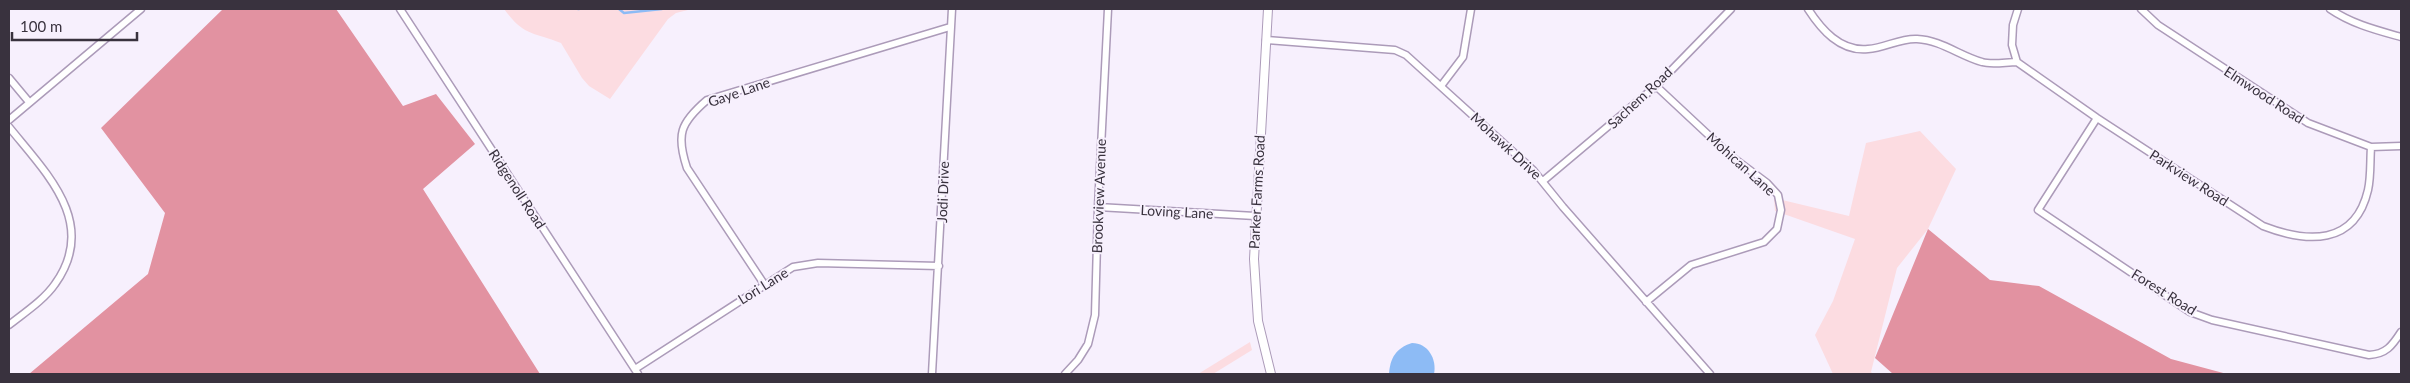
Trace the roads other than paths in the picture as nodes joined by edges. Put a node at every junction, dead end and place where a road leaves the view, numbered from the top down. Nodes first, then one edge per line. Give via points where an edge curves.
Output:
1 (141, 9) edge
2 (400, 9) edge
3 (952, 9) edge
4 (1108, 9) edge
5 (1268, 9) edge
6 (1471, 9) edge
7 (1730, 9) edge
8 (1808, 9) edge
9 (2018, 9) edge
10 (2142, 9) edge
11 (2330, 9) edge
12 (950, 27) junction
13 (2401, 37) edge
14 (1266, 40) junction
15 (2017, 62) junction
16 (9, 78) edge
17 (1441, 86) junction
18 (1656, 86) junction
19 (29, 102) junction
20 (2097, 118) junction
21 (9, 120) edge
22 (9, 127) edge
23 (2401, 146) edge
24 (2371, 147) junction
25 (1543, 181) junction
26 (1098, 207) junction
27 (1255, 216) junction
28 (940, 266) junction
29 (764, 284) junction
30 (1646, 302) junction
31 (9, 324) edge
32 (2401, 332) edge
33 (637, 372) edge
34 (932, 374) edge
35 (1065, 374) edge
36 (1271, 374) edge
37 (1710, 374) edge

1 - 19 street
2 - 33 street, Ridgenoll Road
3 - 12 street, Jodi Drive
4 - 26 street, Brookview Avenue
5 - 14 street, Parker Farms Road
6 - 17 street via 1463,57
7 - 18 street, Sachem Road
8 - 15 street via 1822,30 1836,41 1855,48 1868,49 1918,39 1945,46 1985,63
9 - 15 street via 2012,45
10 - 24 street, Elmwood Road via 2158,25 2308,123
11 - 13 street via 2368,28
12 - 28 street, Jodi Drive
12 - 29 street, Gaye Lane via 707,100 690,114 682,129 681,150 687,168
14 - 17 street, Mohawk Drive via 1395,50 1406,55
14 - 27 street, Parker Farms Road
15 - 20 street, Parkview Road
16 - 19 street
17 - 25 street, Mohawk Drive
18 - 25 street, Sachem Road
18 - 30 street, Mohican Lane via 1731,156 1767,183 1778,195 1781,210 1777,229 1764,242 1691,265
19 - 21 street
20 - 24 street, Parkview Road via 2263,226 2305,238 2325,237 2353,222 2368,189
20 - 32 street, Forest Road via 2038,210 2190,312 2212,320 2370,356 2390,348
22 - 31 street via 60,192 72,221 71,254 55,285
23 - 24 street, Elmwood Road
25 - 30 street, Mohawk Drive
26 - 27 street, Loving Lane
26 - 35 street, Brookview Avenue via 1095,315 1088,344
27 - 36 street, Parker Farms Road via 1258,321
28 - 29 street, Lori Lane via 818,263 793,267
28 - 34 street, Jodi Drive
29 - 33 street, Lori Lane
30 - 37 street, Mohawk Drive

